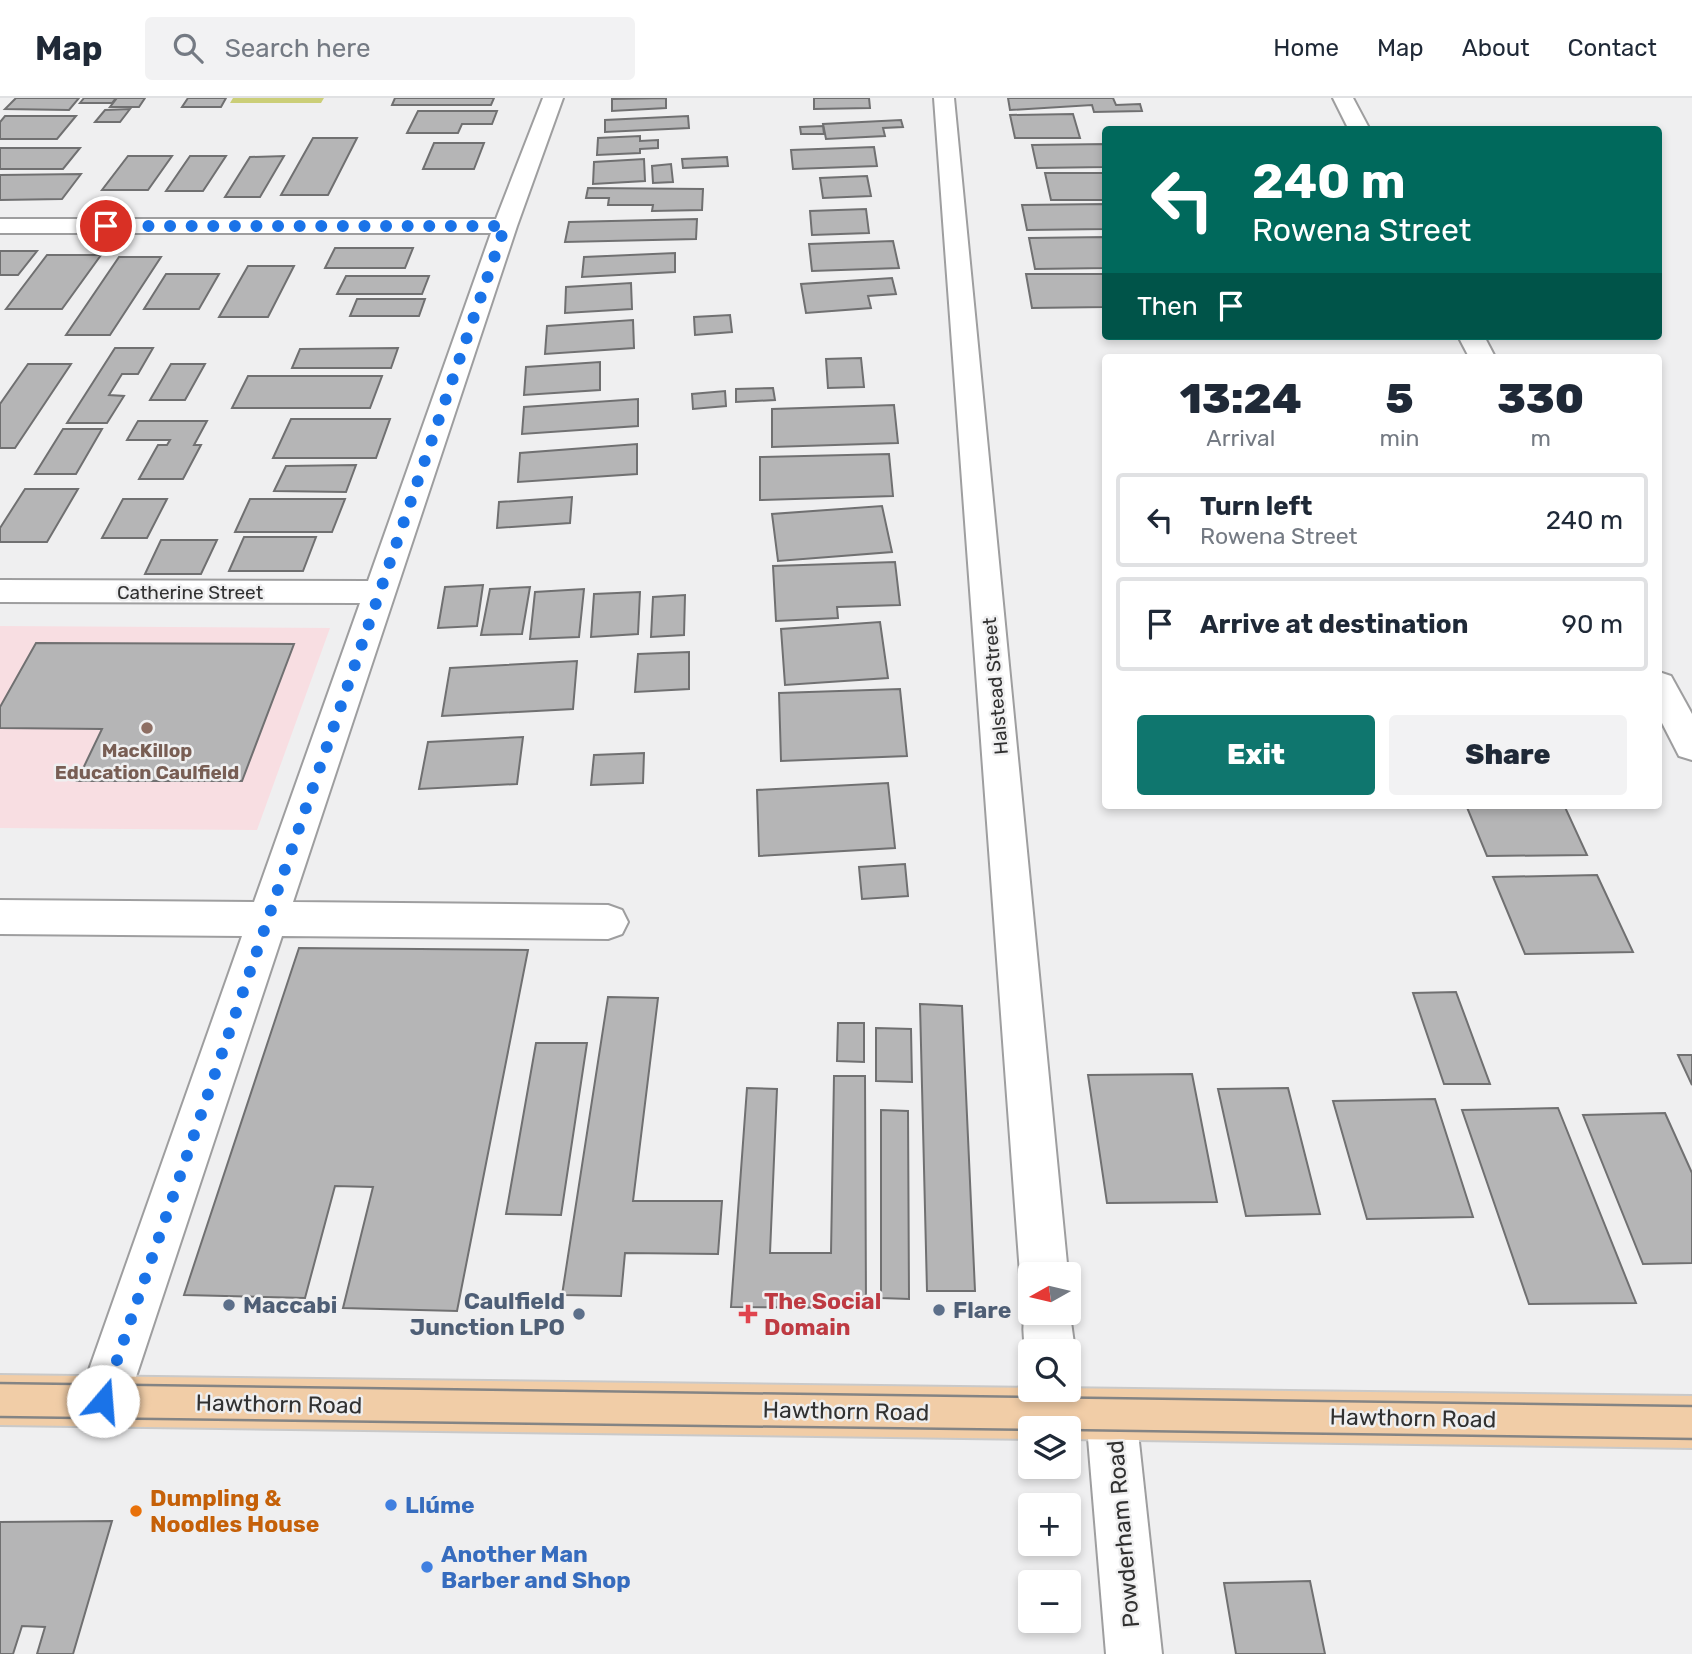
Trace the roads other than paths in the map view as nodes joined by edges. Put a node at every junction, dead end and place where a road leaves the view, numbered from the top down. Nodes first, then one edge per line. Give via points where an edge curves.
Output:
1 (553, 98) edge
2 (944, 98) edge
3 (1343, 98) edge
4 (1358, 126) edge
5 (0, 226) edge
6 (505, 226) junction
7 (0, 591) edge
8 (380, 592) junction
9 (1662, 691) edge
10 (1692, 746) edge
11 (0, 917) edge
12 (268, 917) junction
13 (608, 922) dead end
14 (1043, 1262) edge
15 (0, 1400) edge
16 (103, 1401) junction
17 (1018, 1401) edge
18 (1058, 1402) edge
19 (1111, 1414) junction
20 (1692, 1422) edge
21 (1134, 1654) edge

1 - 6 street
2 - 14 street, Halstead Street
3 - 4 street
5 - 6 street
6 - 8 street
7 - 8 street, Catherine Street
8 - 12 street
9 - 10 street
11 - 12 street
12 - 13 street
12 - 16 street
15 - 16 main road, Hawthorn Road
16 - 17 main road, Hawthorn Road
18 - 19 main road, Hawthorn Road
19 - 20 main road, Hawthorn Road
19 - 21 street, Powderham Road

